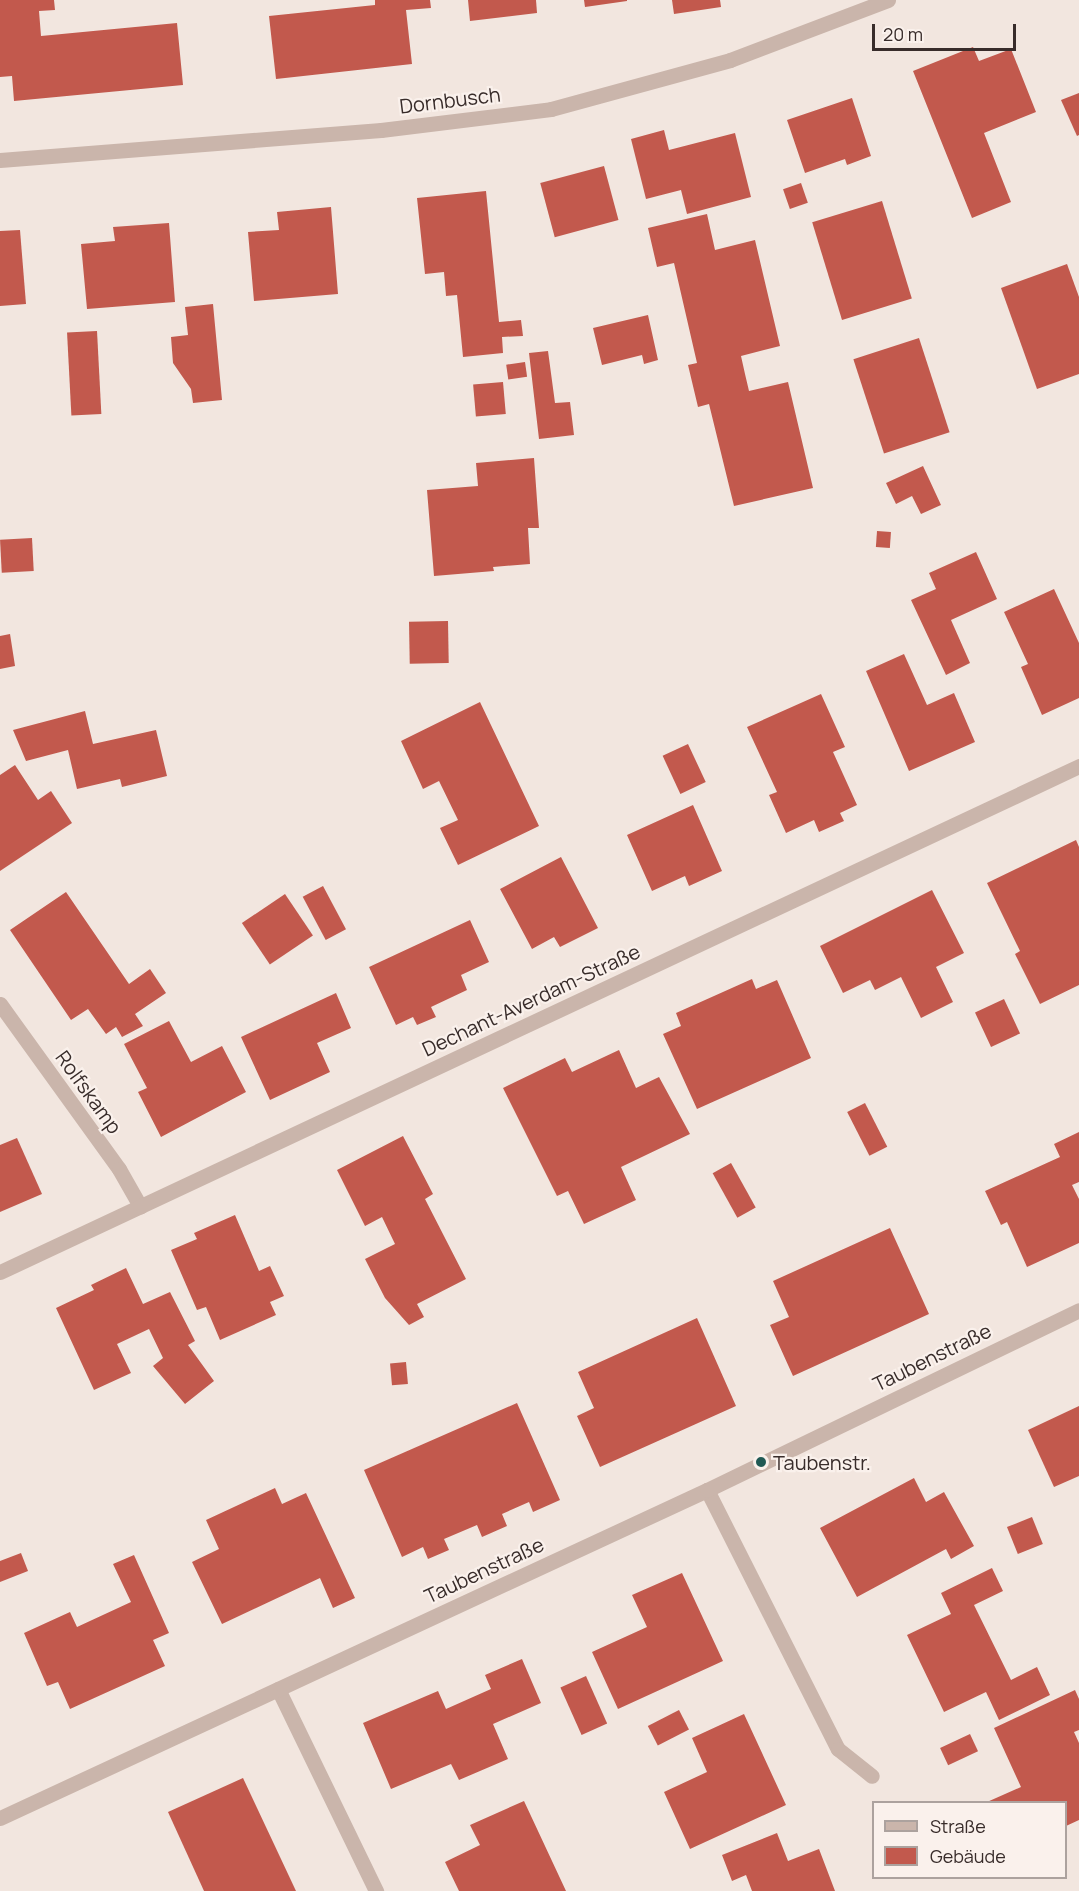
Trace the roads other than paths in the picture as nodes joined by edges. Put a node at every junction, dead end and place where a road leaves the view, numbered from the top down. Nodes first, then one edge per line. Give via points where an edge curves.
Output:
1 (888, 0) edge
2 (0, 160) edge
3 (1079, 766) edge
4 (0, 1004) edge
5 (140, 1206) junction
6 (0, 1272) edge
7 (1079, 1310) edge
8 (707, 1490) junction
9 (278, 1689) junction
10 (872, 1776) dead end
11 (0, 1818) edge
12 (376, 1891) edge

1 - 2 street, Dornbusch via 730,60 551,109 381,130
3 - 5 street, Dechant-Averdam-Straße
4 - 5 street, Rolfskamp via 119,1169
5 - 6 street, Dechant-Averdam-Straße
7 - 8 street, Taubenstraße
8 - 9 street, Taubenstraße
8 - 10 street via 838,1749
9 - 11 street, Taubenstraße
9 - 12 street

